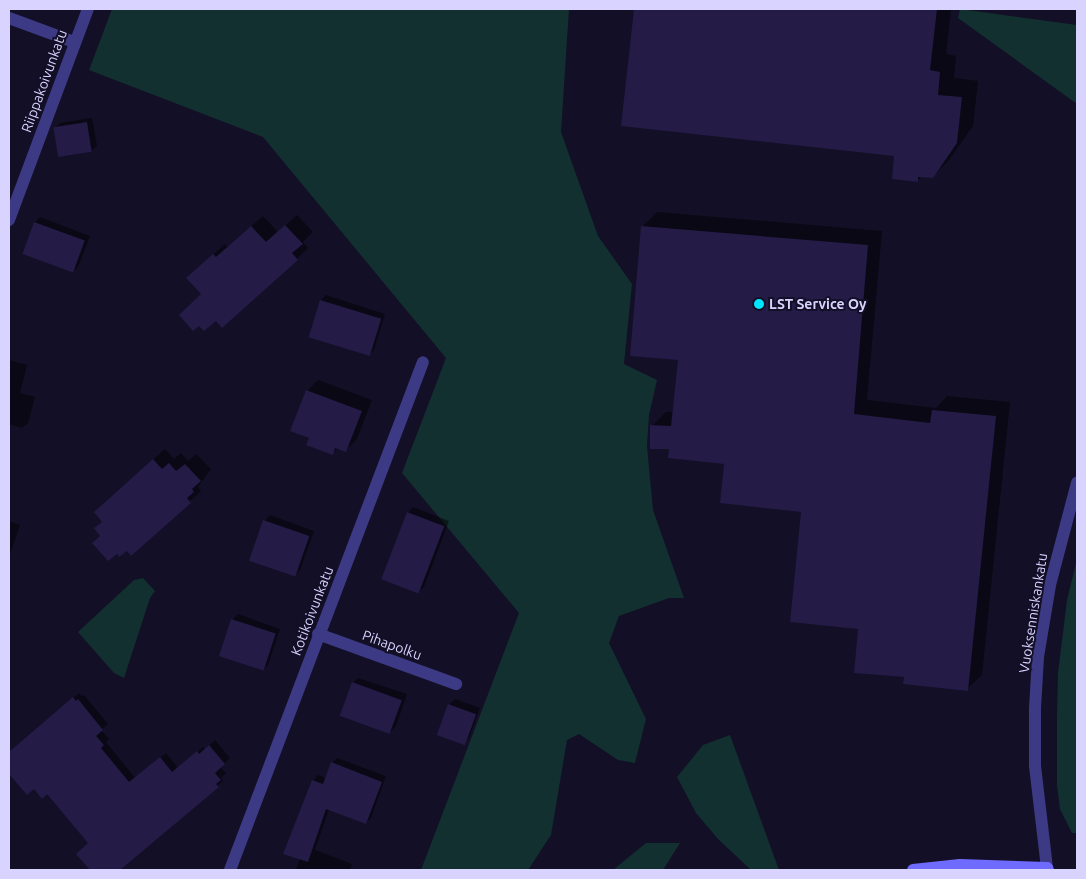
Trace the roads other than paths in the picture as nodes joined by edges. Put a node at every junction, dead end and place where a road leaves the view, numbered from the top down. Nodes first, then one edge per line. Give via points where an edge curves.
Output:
1 (88, 9) edge
2 (9, 18) edge
3 (74, 42) junction
4 (9, 220) edge
5 (423, 362) dead end
6 (1077, 483) edge
7 (318, 634) junction
8 (456, 684) dead end
9 (1048, 869) edge
10 (230, 870) edge
11 (913, 870) edge

1 - 3 street, Riippakoivunkatu
2 - 3 street
3 - 4 street, Riippakoivunkatu
5 - 7 street, Kotikoivunkatu
6 - 9 street, Vuoksenniskankatu via 1050,585 1038,657 1036,766
7 - 8 street, Pihapolku
7 - 10 street, Kotikoivunkatu
9 - 11 street via 960,865

